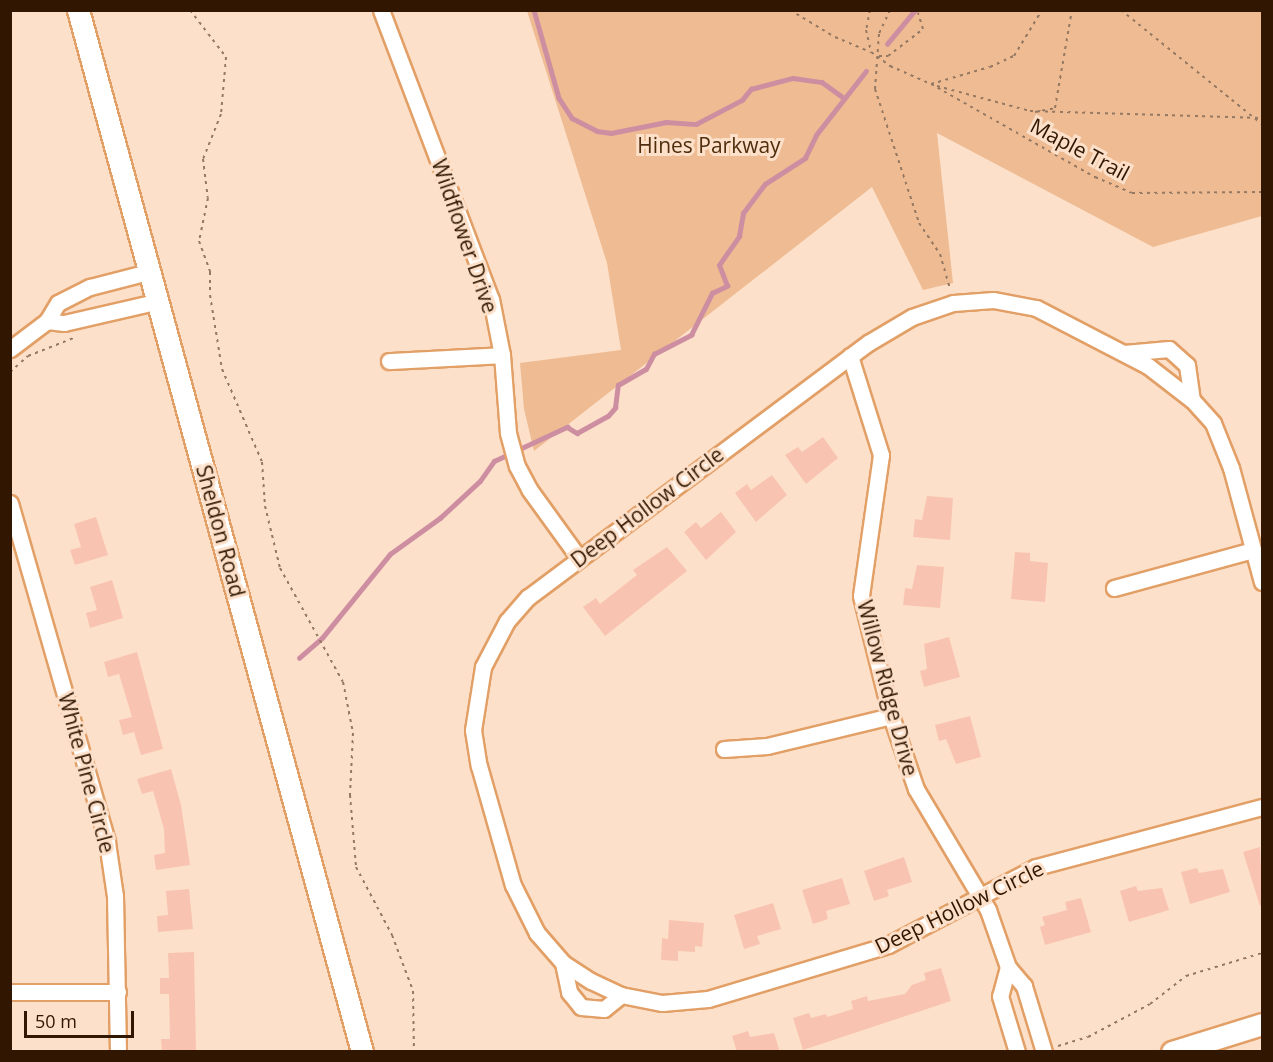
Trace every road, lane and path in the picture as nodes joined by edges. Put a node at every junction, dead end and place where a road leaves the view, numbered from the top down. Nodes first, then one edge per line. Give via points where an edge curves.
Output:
1 (78, 10) edge
2 (190, 10) edge
3 (381, 10) edge
4 (790, 10) edge
5 (870, 10) edge
6 (890, 10) edge
7 (1042, 10) edge
8 (1072, 10) edge
9 (1121, 10) edge
10 (918, 13) dead end
11 (871, 52) junction
12 (879, 56) junction
13 (931, 84) junction
14 (1030, 111) junction
15 (1254, 118) junction
16 (1263, 118) edge
17 (1263, 124) edge
18 (1263, 192) edge
19 (152, 271) junction
20 (159, 301) junction
21 (953, 303) junction
22 (47, 321) junction
23 (85, 334) dead end
24 (10, 349) edge
25 (1124, 353) junction
26 (502, 356) junction
27 (850, 356) junction
28 (389, 361) dead end
29 (10, 372) edge
30 (1192, 400) junction
31 (10, 503) edge
32 (1253, 550) junction
33 (579, 558) junction
34 (1263, 582) edge
35 (1114, 588) dead end
36 (891, 716) junction
37 (724, 749) dead end
38 (1263, 807) edge
39 (978, 895) junction
40 (1263, 953) edge
41 (563, 963) junction
42 (1008, 967) junction
43 (10, 992) edge
44 (118, 992) junction
45 (621, 995) junction
46 (1263, 1024) edge
47 (1043, 1051) edge
48 (118, 1052) edge
49 (362, 1052) edge
50 (414, 1052) edge
51 (1017, 1052) edge
52 (1172, 1052) edge

1 - 19 main road, Sheldon Road
2 - 50 path via 226,57 221,114 203,159 208,198 199,241 210,272 222,369 262,462 265,506 277,559 343,682 352,733 350,795 356,867 392,935 412,991
3 - 26 street, Wildflower Drive via 491,298
4 - 11 path via 835,37
5 - 11 path via 866,30
6 - 12 path via 876,48
7 - 13 path via 1014,56
8 - 14 path via 1055,108
9 - 15 path
10 - 12 path via 923,29 888,56
11 - 12 path
12 - 13 path via 890,66
12 - 21 path via 875,89 919,223 940,254
13 - 14 path
13 - 18 path, Maple Trail via 1095,177 1132,193
14 - 15 path
15 - 16 path
15 - 17 path
19 - 20 main road, Sheldon Road
19 - 22 street via 90,287 58,303
20 - 22 street via 64,323
20 - 49 main road, Sheldon Road
21 - 25 street, Deep Hollow Circle via 993,300 1036,308
21 - 27 street, Deep Hollow Circle via 912,317
22 - 24 street
23 - 29 path via 28,356
25 - 30 street, Deep Hollow Circle
25 - 30 street via 1169,349 1187,365
26 - 28 street
26 - 33 street, Wildflower Drive via 508,433 518,466 529,489
27 - 33 street, Deep Hollow Circle
27 - 36 street, Willow Ridge Drive via 881,455 861,596
30 - 32 street, Deep Hollow Circle via 1213,423
31 - 44 street, White Pine Circle via 107,842 115,896
32 - 34 street, Deep Hollow Circle
32 - 35 street
33 - 41 street, Deep Hollow Circle via 528,597 507,621 483,667 474,709 479,766 513,885 533,927
36 - 37 street via 767,746
36 - 39 street, Willow Ridge Drive via 916,789
38 - 39 street, Deep Hollow Circle via 1036,867
39 - 42 street, Willow Ridge Drive
39 - 45 street, Deep Hollow Circle via 888,945 717,997 662,1003
40 - 47 path via 1186,976 1150,1004 1109,1026
41 - 45 street, Deep Hollow Circle
41 - 45 street, Deep Hollow Circle via 569,992 581,1007 604,1009
42 - 47 street, Willow Ridge Drive via 1024,986
42 - 51 street via 1000,996
43 - 44 street
44 - 48 street, White Pine Circle
46 - 52 main road

